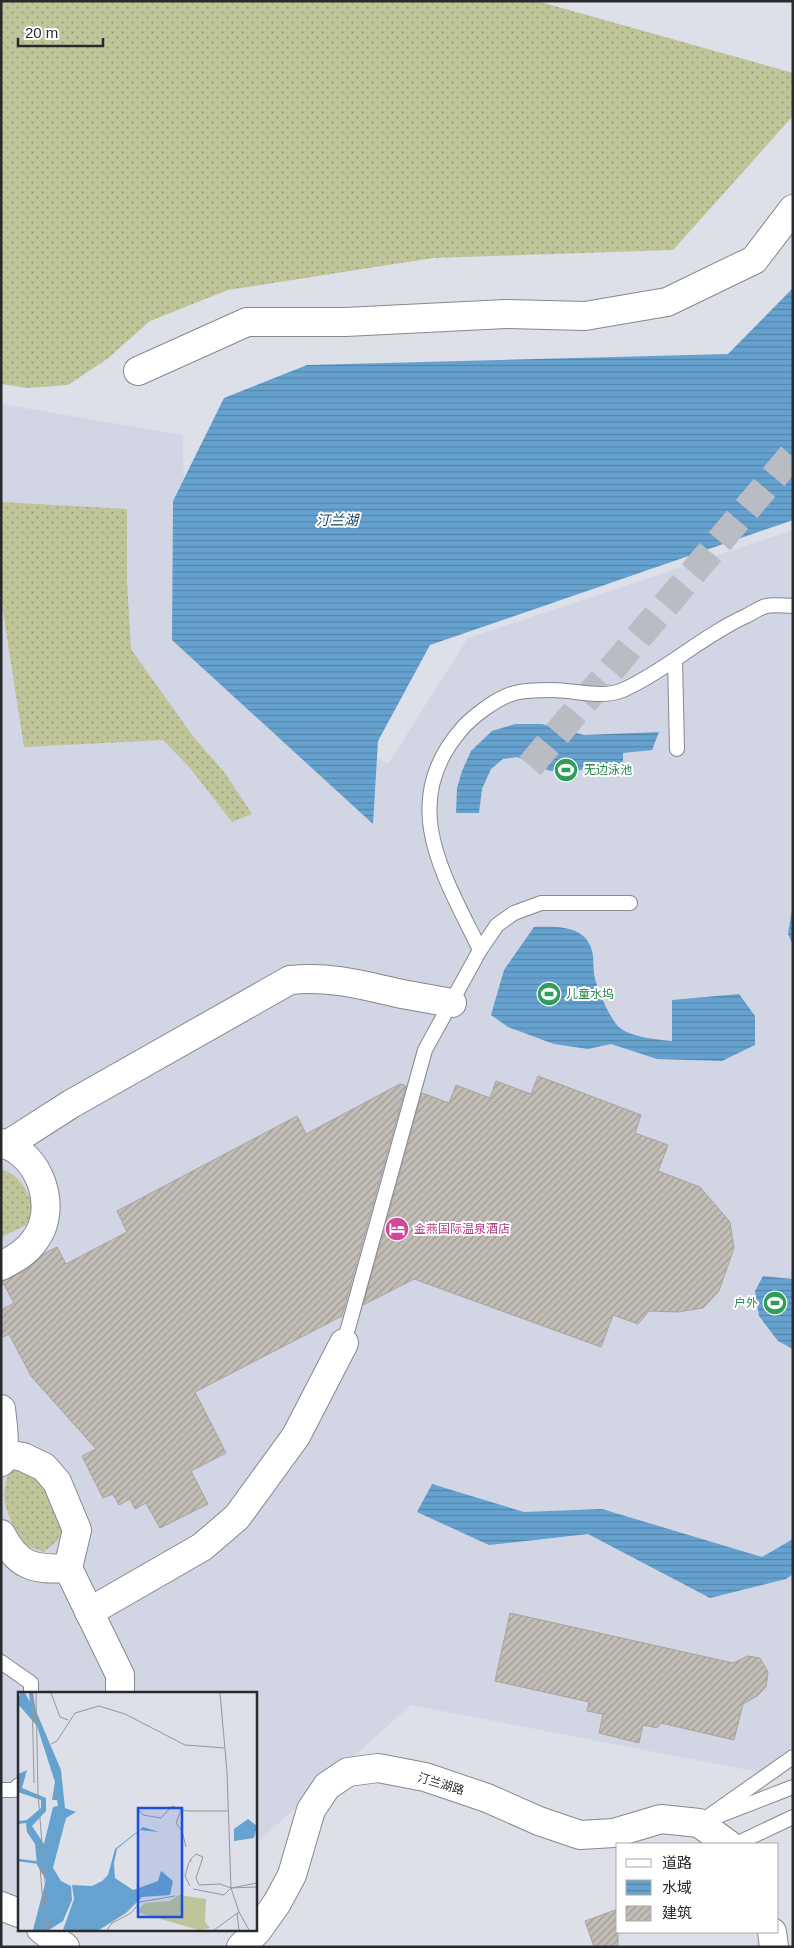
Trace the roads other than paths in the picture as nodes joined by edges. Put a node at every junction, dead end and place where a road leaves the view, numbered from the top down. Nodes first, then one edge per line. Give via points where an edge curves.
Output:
1 (793, 209) edge
2 (138, 371) dead end
3 (793, 606) edge
4 (675, 660) junction
5 (677, 749) dead end
6 (630, 903) dead end
7 (480, 950) junction
8 (452, 1002) junction
9 (4, 1144) edge
10 (1, 1266) edge
11 (344, 1343) joint
12 (1, 1409) edge
13 (2, 1456) edge
14 (1, 1534) edge
15 (68, 1568) junction
16 (89, 1612) junction
17 (1, 1662) edge
18 (30, 1692) edge
19 (120, 1692) edge
20 (793, 1756) edge
21 (18, 1786) edge
22 (793, 1787) edge
23 (1, 1790) edge
24 (793, 1816) edge
25 (699, 1823) junction
26 (727, 1843) edge
27 (738, 1843) edge
28 (1, 1906) edge
29 (18, 1913) edge
30 (42, 1930) edge
31 (772, 1933) edge
32 (65, 1947) edge
33 (241, 1947) edge
34 (774, 1947) edge

1 - 2 street via 754,260 667,302 585,316 506,314 344,322 247,322
3 - 4 lane via 768,606 751,613 726,625
4 - 5 lane
4 - 7 lane via 644,681 618,692 595,694 552,690 514,693 467,723 446,747 434,774 429,827 440,867
6 - 7 lane via 541,903 514,913 497,925
7 - 8 lane
8 - 9 street via 348,981 290,980
8 - 11 lane via 425,1050
9 - 10 street via 26,1157 39,1175 46,1196 44,1219 36,1239 20,1256
11 - 16 street via 296,1436 237,1517 202,1547
12 - 13 street
13 - 15 street via 23,1457 44,1467 57,1482 77,1530
14 - 15 street via 18,1558 34,1568
15 - 16 street
16 - 19 street via 120,1675
17 - 18 lane via 31,1683
20 - 25 lane
21 - 23 lane via 14,1790
22 - 25 lane
24 - 27 lane
25 - 26 street, 汀兰湖路
25 - 33 street, 汀兰湖路 via 661,1819 614,1833 580,1835 424,1777 378,1768 348,1772 328,1786 311,1810 292,1875 277,1903
28 - 29 street
30 - 32 street
31 - 34 street

